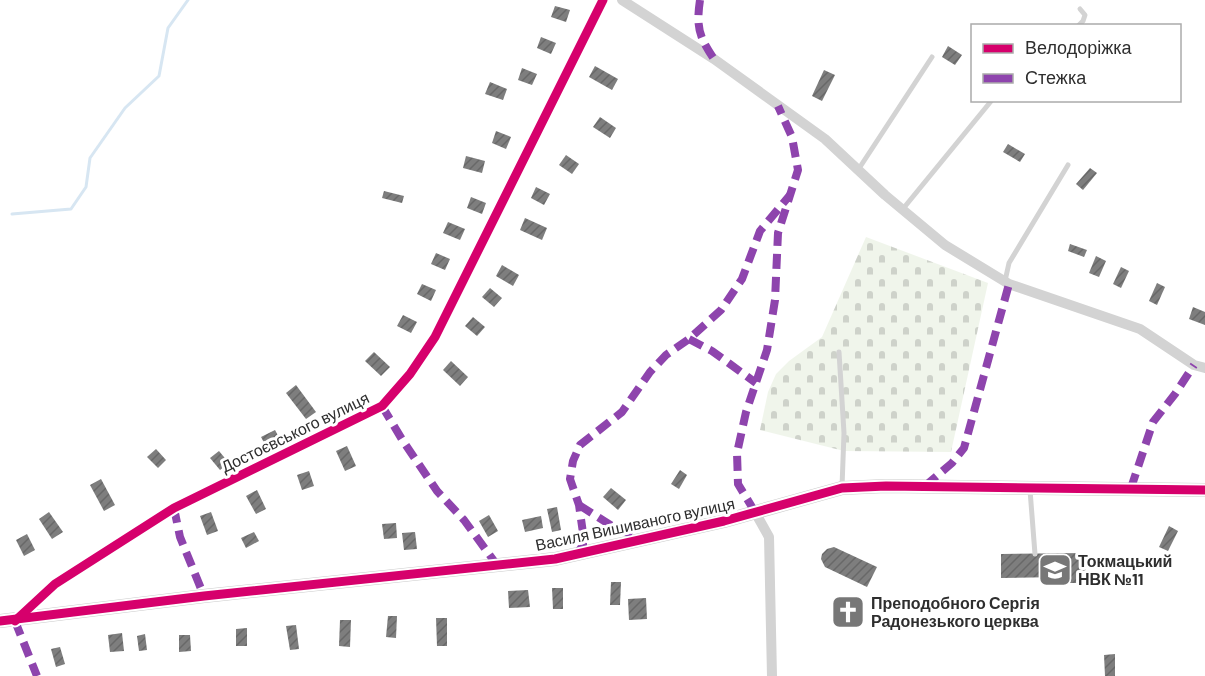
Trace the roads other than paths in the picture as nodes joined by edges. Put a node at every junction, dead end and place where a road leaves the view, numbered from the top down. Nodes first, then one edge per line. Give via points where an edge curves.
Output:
1 (603, 0) edge
2 (622, 0) edge
3 (1080, 9) dead end
4 (1080, 24) edge
5 (932, 57) dead end
6 (990, 102) edge
7 (1068, 165) dead end
8 (858, 170) junction
9 (902, 210) junction
10 (1005, 281) junction
11 (839, 352) dead end
12 (1205, 369) edge
13 (1030, 488) junction
14 (842, 489) junction
15 (1205, 490) edge
16 (755, 512) junction
17 (1035, 554) dead end
18 (0, 621) edge
19 (15, 621) junction
20 (772, 676) edge

1 - 19 street, Достоєвського вулиця via 435,337 382,406 174,508 55,584
2 - 8 street via 714,59 825,139
3 - 4 lane via 1085,15
5 - 8 lane
6 - 9 lane
7 - 10 lane via 1010,262
8 - 9 street
9 - 10 street via 945,245
10 - 12 street via 1140,328
11 - 14 lane via 844,433
13 - 14 street, Василя Вишиваного вулиця
13 - 15 street, Василя Вишиваного вулиця
13 - 17 lane
14 - 16 street, Василя Вишиваного вулиця
16 - 19 street, Василя Вишиваного вулиця via 555,559 204,596
16 - 20 street via 769,537
18 - 19 street, Василя Вишиваного вулиця

